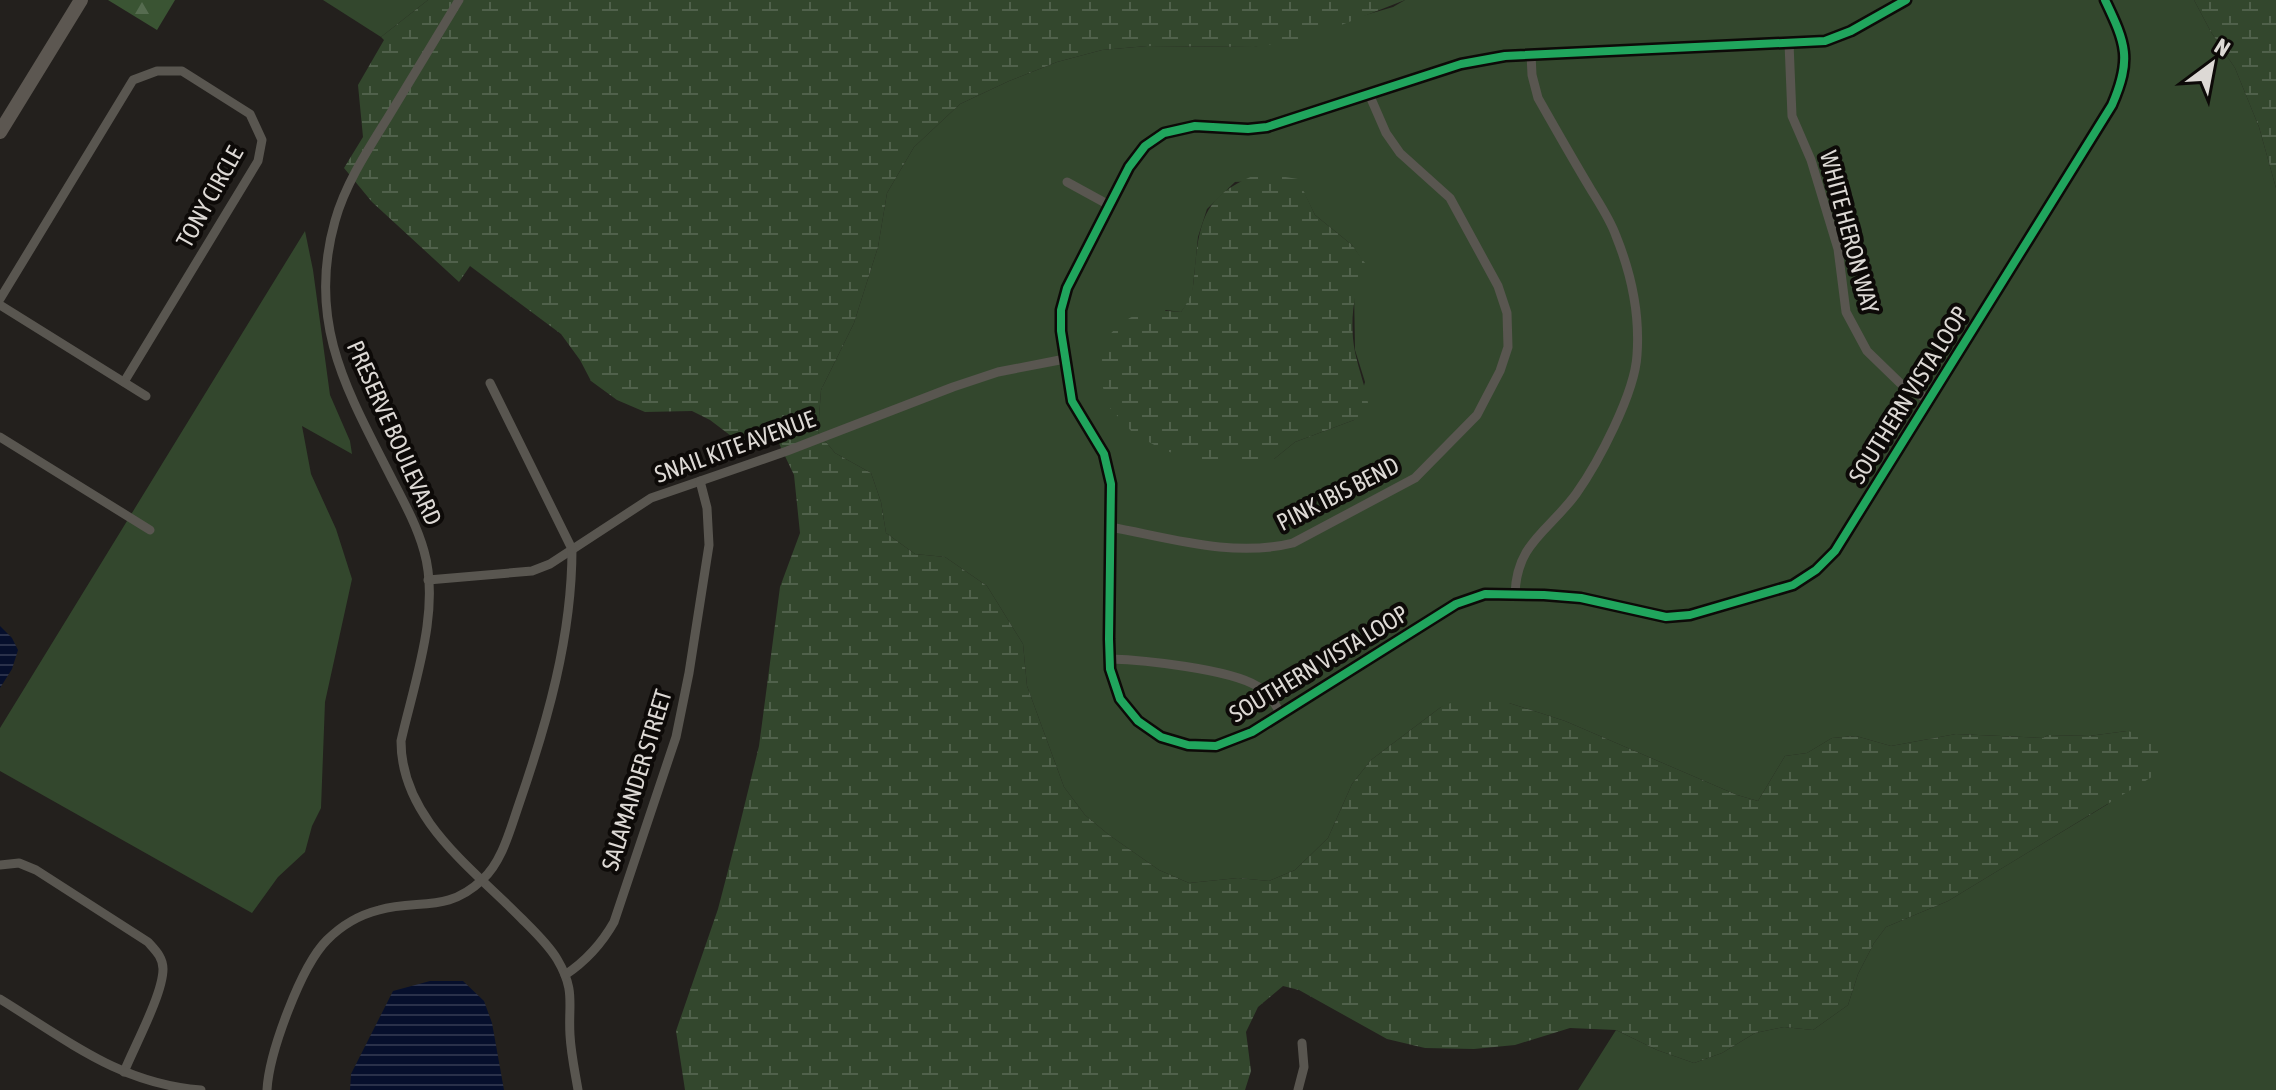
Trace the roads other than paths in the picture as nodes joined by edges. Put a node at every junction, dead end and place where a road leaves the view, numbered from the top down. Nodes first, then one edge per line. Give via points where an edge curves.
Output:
1 (81, 0) edge
2 (459, 0) edge
3 (1906, 0) edge
4 (2105, 0) edge
5 (1789, 43) junction
6 (1531, 54) junction
7 (1369, 94) junction
8 (0, 132) edge
9 (1067, 182) dead end
10 (1109, 205) junction
11 (0, 302) edge
12 (1065, 359) junction
13 (124, 382) junction
14 (490, 383) dead end
15 (146, 396) dead end
16 (1929, 400) junction
17 (0, 437) edge
18 (700, 481) junction
19 (1110, 527) junction
20 (150, 530) dead end
21 (572, 549) junction
22 (428, 580) junction
23 (1515, 595) junction
24 (1110, 659) junction
25 (1281, 714) junction
26 (0, 865) edge
27 (483, 880) junction
28 (565, 975) junction
29 (0, 999) edge
30 (1302, 1043) dead end
31 (124, 1072) junction
32 (201, 1090) edge
33 (267, 1090) edge
34 (578, 1090) edge
35 (1298, 1090) edge

1 - 8 street
2 - 22 street, PRESERVE BOULEVARD via 357,169 335,220 325,273 334,355 410,515 425,552
3 - 5 street, SOUTHERN VISTA LOOP via 1825,41
4 - 16 street, SOUTHERN VISTA LOOP via 2124,40 2123,80
5 - 6 street, SOUTHERN VISTA LOOP
5 - 16 street, WHITE HERON WAY via 1792,116 1838,249 1846,312 1867,351 1900,383
6 - 7 street, SOUTHERN VISTA LOOP via 1461,64
6 - 23 street via 1538,98 1615,232 1631,277 1638,358 1621,414 1575,495 1521,559
7 - 10 street, SOUTHERN VISTA LOOP via 1267,127 1195,126 1164,133 1137,156
7 - 19 street, PINK IBIS BEND via 1400,153 1450,198 1498,286 1507,313 1508,347 1477,415 1415,478 1293,543 1243,550
9 - 10 street
10 - 12 street, SOUTHERN VISTA LOOP via 1067,288 1061,310
11 - 13 street
11 - 13 street, TONY CIRCLE via 133,80 157,71 182,71 250,114 262,140 258,161
12 - 18 street, SNAIL KITE AVENUE via 953,387
12 - 19 street, SOUTHERN VISTA LOOP via 1072,401 1104,454 1111,484
13 - 15 street
14 - 21 street
16 - 23 street, SOUTHERN VISTA LOOP via 1835,551 1793,585 1666,617 1581,598
17 - 20 street
18 - 21 street, SNAIL KITE AVENUE via 651,498
18 - 28 street, SALAMANDER STREET via 709,545 676,737 614,922 583,963
19 - 24 street, SOUTHERN VISTA LOOP
21 - 22 street, SNAIL KITE AVENUE via 532,571
21 - 27 street via 561,653 546,727 505,843
22 - 27 street, PRESERVE BOULEVARD via 427,626 401,762 425,818
23 - 25 street, SOUTHERN VISTA LOOP via 1485,594 1456,604
24 - 25 street via 1231,675 1268,694
24 - 25 street, SOUTHERN VISTA LOOP via 1120,699 1161,737 1216,746
26 - 31 street via 19,863 36,870 148,942 161,957 157,993
27 - 28 street, PRESERVE BOULEVARD via 536,933
27 - 33 street via 459,898 357,917 326,941 277,1038
28 - 34 street, PRESERVE BOULEVARD
29 - 31 street
30 - 35 street via 1304,1067
31 - 32 street

